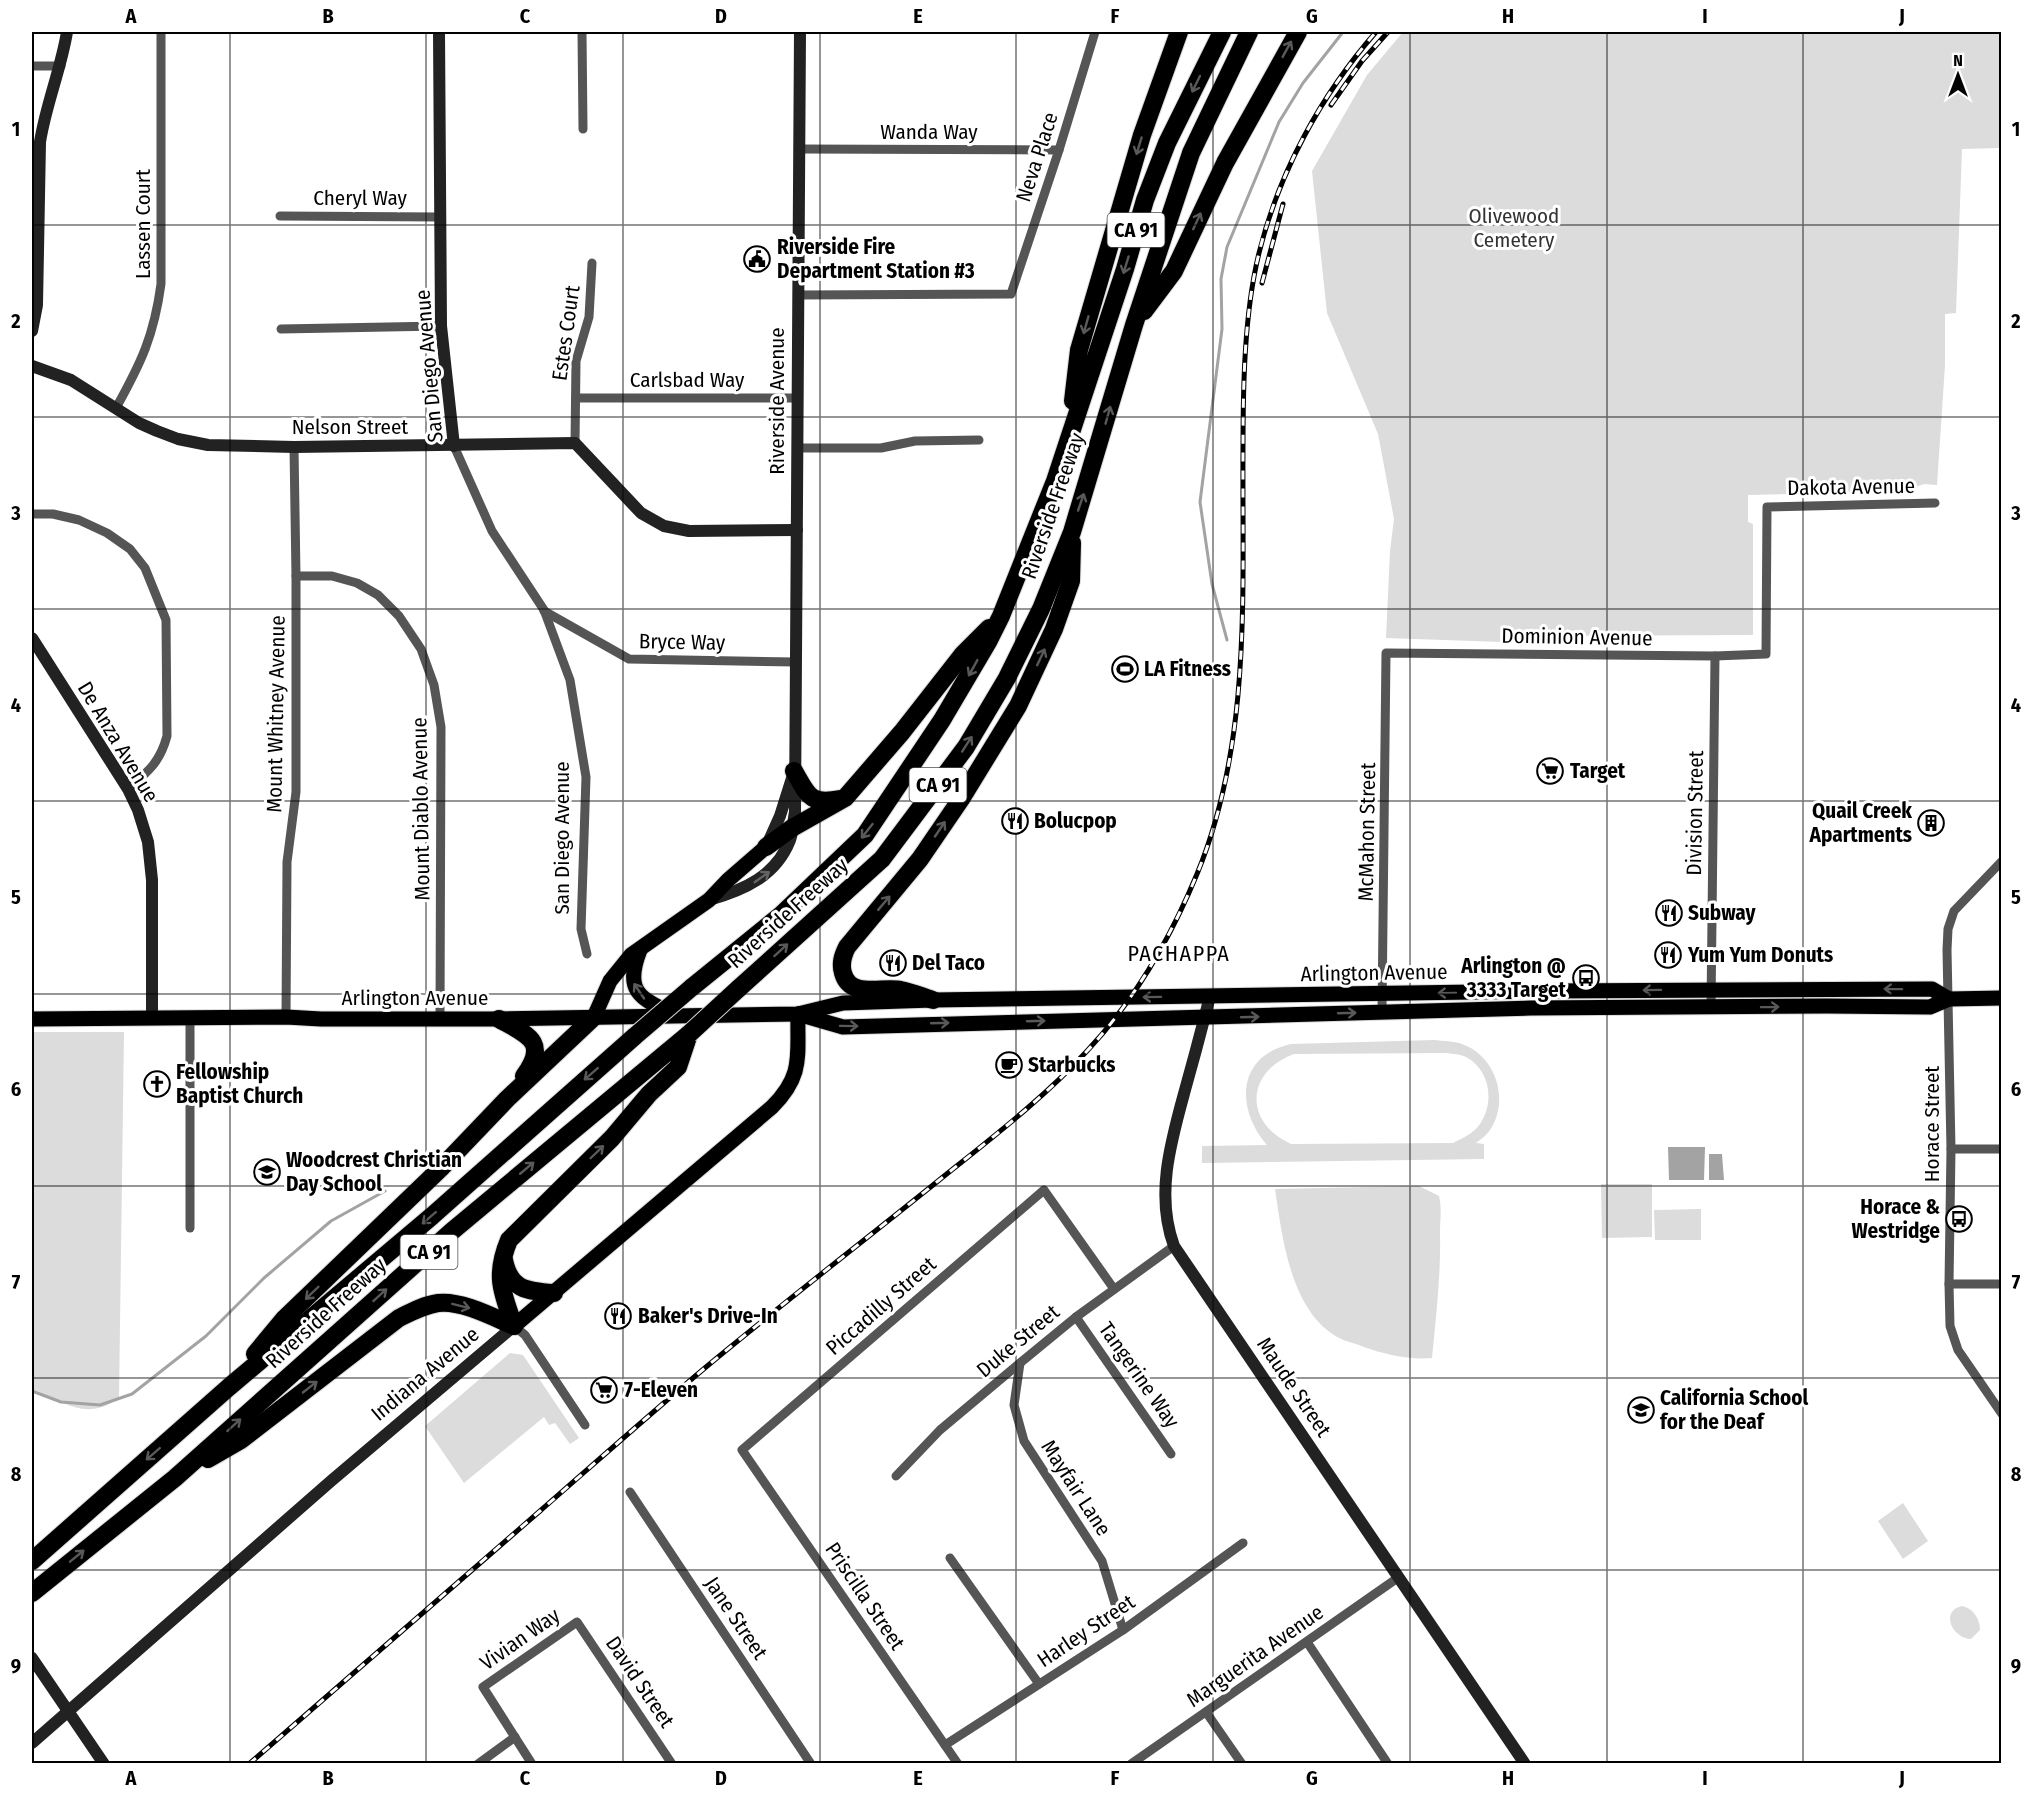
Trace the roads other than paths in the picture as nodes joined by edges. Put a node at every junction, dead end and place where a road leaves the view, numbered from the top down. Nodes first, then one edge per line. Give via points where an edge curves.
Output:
1 (67, 32) edge
2 (161, 32) edge
3 (439, 32) edge
4 (582, 32) edge
5 (800, 32) edge
6 (1095, 32) edge
7 (1179, 32) edge
8 (1222, 32) edge
9 (1249, 32) edge
10 (1298, 32) edge
11 (32, 66) edge
12 (61, 66) junction
13 (583, 129) dead end
14 (800, 149) junction
15 (1059, 150) junction
16 (35, 193) edge
17 (280, 216) dead end
18 (439, 217) junction
19 (592, 263) dead end
20 (799, 295) junction
21 (1134, 325) junction
22 (441, 326) junction
23 (281, 329) dead end
24 (32, 331) edge
25 (32, 366) edge
26 (576, 398) junction
27 (798, 398) junction
28 (116, 408) junction
29 (1070, 435) junction
30 (979, 440) dead end
31 (574, 443) junction
32 (454, 446) junction
33 (294, 447) junction
34 (798, 448) junction
35 (1935, 503) dead end
36 (32, 514) edge
37 (797, 530) junction
38 (1072, 532) junction
39 (296, 576) junction
40 (544, 610) junction
41 (1001, 616) junction
42 (32, 638) edge
43 (1386, 653) joint
44 (1766, 654) joint
45 (1715, 656) junction
46 (796, 662) junction
47 (794, 771) junction
48 (128, 789) junction
49 (844, 798) junction
50 (792, 828) junction
51 (766, 847) junction
52 (2001, 861) edge
53 (709, 900) junction
54 (641, 948) junction
55 (587, 954) dead end
56 (1711, 990) junction
57 (1383, 993) junction
58 (1210, 996) junction
59 (1949, 999) junction
60 (2001, 999) edge
61 (933, 1000) junction
62 (1711, 1007) junction
63 (1382, 1011) junction
64 (798, 1014) junction
65 (676, 1016) junction
66 (152, 1017) junction
67 (190, 1017) junction
68 (286, 1017) junction
69 (594, 1017) junction
70 (32, 1018) edge
71 (441, 1019) junction
72 (499, 1019) junction
73 (1204, 1019) junction
74 (689, 1034) junction
75 (507, 1098) junction
76 (1951, 1149) junction
77 (2001, 1149) edge
78 (1044, 1190) joint
79 (190, 1228) dead end
80 (1174, 1246) junction
81 (503, 1256) junction
82 (1949, 1284) junction
83 (2001, 1284) edge
84 (1114, 1289) junction
85 (554, 1293) junction
86 (1076, 1317) junction
87 (514, 1326) junction
88 (1020, 1363) junction
89 (229, 1387) junction
90 (2001, 1414) edge
91 (585, 1425) dead end
92 (742, 1449) joint
93 (1171, 1454) dead end
94 (896, 1476) dead end
95 (175, 1478) junction
96 (630, 1492) dead end
97 (1243, 1543) dead end
98 (950, 1558) dead end
99 (32, 1561) edge
100 (1399, 1577) junction
101 (32, 1593) edge
102 (577, 1622) joint
103 (1123, 1630) junction
104 (1307, 1642) junction
105 (32, 1658) edge
106 (1039, 1684) junction
107 (1206, 1712) junction
108 (72, 1715) junction
109 (515, 1737) junction
110 (32, 1743) edge
111 (945, 1745) junction
112 (104, 1764) edge
113 (478, 1764) edge
114 (532, 1764) edge
115 (672, 1764) edge
116 (812, 1764) edge
117 (958, 1764) edge
118 (1131, 1764) edge
119 (1242, 1764) edge
120 (1388, 1764) edge
121 (1525, 1764) edge

1 - 12 street
2 - 28 street, Lassen Court via 161,284 150,340
3 - 18 street, San Diego Avenue
4 - 13 street
5 - 14 street, Riverside Avenue
6 - 15 street, Neva Place
7 -> 29 highway via 1142,135 1079,350
8 -> 29 highway, Riverside Freeway / CA 91 via 1167,143 1145,200
9 - 21 highway, Riverside Freeway / CA 91 via 1191,153
21 -> 10 highway via 1174,271 1225,164
11 - 12 street
12 - 16 street via 43,123
14 - 15 street, Wanda Way
14 - 20 street, Riverside Avenue
15 - 20 street, Neva Place via 1011,294
16 - 24 street via 37,305
17 - 18 street, Cheryl Way
18 - 22 street, San Diego Avenue
19 - 26 street, Estes Court via 589,317 576,361
20 - 27 street, Riverside Avenue
38 -> 21 highway, Riverside Freeway / CA 91
22 - 23 street
22 - 32 street, San Diego Avenue
25 - 28 street, Nelson Street via 71,380
26 - 27 street, Carlsbad Way
26 - 31 street, Estes Court
27 - 34 street, Riverside Avenue
28 - 33 street, Nelson Street via 139,423 178,439 208,445
29 - 41 highway, Riverside Freeway / CA 91
30 - 34 street via 915,441 881,448
31 - 32 street, Nelson Street
31 - 37 street via 641,513 664,526 689,531
32 - 33 street, Nelson Street
32 - 40 street, San Diego Avenue via 492,531
33 - 39 street, Mount Whitney Avenue
34 - 37 street, Riverside Avenue
35 - 44 street, Dakota Avenue via 1767,507
36 - 48 street via 79,519 130,549 145,568 163,611 167,638 167,736 152,769
37 - 46 street, Riverside Avenue
61 -> 38 highway via 900,990 853,987 843,975 842,956 920,859 1017,706 1054,629 1071,581
74 -> 38 highway, Riverside Freeway / CA 91, bridge via 882,859 959,757 1007,678
39 - 68 street, Mount Whitney Avenue via 296,792 287,862
39 - 71 street, Mount Diablo Avenue via 332,576 357,583 378,595 399,616 421,649 434,685 441,727
40 - 46 street, Bryce Way via 629,659
40 - 55 street, San Diego Avenue via 570,680 586,777 582,929
41 - 49 highway via 963,654
41 -> 89 highway, Riverside Freeway / CA 91, bridge via 942,720 865,835 781,915 691,988 432,1216
42 - 48 street, De Anza Avenue
43 - 45 street, Dominion Avenue
43 - 57 street, McMahon Street
44 - 45 street, Dominion Avenue
45 - 56 street, Division Street
46 - 47 street, Riverside Avenue
47 - 49 highway via 813,798 824,802
47 - 50 street, Riverside Avenue via 797,791
47 - 51 street, Riverside Avenue
48 - 66 street, De Anza Avenue via 148,842 152,880
49 - 50 highway
50 - 51 highway
53 -> 50 street, Riverside Avenue via 740,890 771,871 782,856
51 - 53 main road, Riverside Avenue
52 - 59 street, Horace Street via 1954,911 1948,930
53 - 54 main road, Riverside Avenue
65 -> 54 main road via 649,1003 637,992 632,979
54 - 69 main road, Riverside Avenue via 610,981
56 -> 57 main road, Arlington Avenue
59 -> 56 main road, Arlington Avenue via 1932,989
56 - 62 street, Division Street
57 - 58 main road, Arlington Avenue
57 - 63 street, McMahon Street
58 -> 61 main road, Arlington Avenue
58 - 73 street, Maude Street
59 - 60 main road, Arlington Avenue
62 -> 59 main road, Arlington Avenue via 1930,1007
59 - 76 street, Horace Street
61 - 64 main road, Arlington Avenue via 843,1003
62 - 63 main road, Arlington Avenue
73 -> 63 main road, Arlington Avenue
64 - 65 main road, Arlington Avenue
64 -> 73 main road, Arlington Avenue via 843,1027
64 - 85 main road, Indiana Avenue via 797,1066 786,1093
65 - 69 main road, Arlington Avenue
66 - 67 main road, Arlington Avenue
66 - 70 main road, Arlington Avenue
67 - 68 main road, Arlington Avenue
67 - 79 street
68 - 71 main road, Arlington Avenue
69 - 72 main road, Arlington Avenue
69 - 75 highway
71 - 72 main road, Arlington Avenue
72 - 75 highway via 529,1036 535,1053 535,1061
73 - 80 street, Maude Street via 1168,1155 1165,1208
81 -> 74 highway via 509,1240 678,1067
95 -> 74 highway, Riverside Freeway / CA 91 via 451,1232
75 -> 89 highway via 441,1168 284,1319
76 - 77 street
76 - 82 street, Horace Street
78 - 84 street, Tangerine Way
78 - 92 street, Piccadilly Street
80 - 84 street, Duke Street
80 - 100 street, Maude Street
81 - 85 highway via 508,1276 518,1286
81 - 87 highway via 502,1293
82 - 83 street
82 - 90 street, Horace Street via 1950,1326 1958,1350
84 - 86 street, Duke Street
85 - 87 main road, Indiana Avenue
86 - 88 street, Duke Street
86 - 93 street, Tangerine Way
87 - 91 street via 525,1335
95 -> 87 highway via 241,1440 416,1309 441,1302 456,1304
87 - 108 street, Indiana Avenue via 331,1481
88 - 94 street, Duke Street via 940,1430
88 - 103 street, Mayfair Lane via 1014,1405 1024,1440 1102,1562
89 -> 99 highway, Riverside Freeway / CA 91
92 - 111 street, Priscilla Street
101 -> 95 highway, Riverside Freeway / CA 91
96 - 116 street, Jane Street
97 - 103 street, Harley Street
98 - 106 street
100 - 104 street, Marguerita Avenue
100 - 121 street, Maude Street
102 - 109 street, Vivian Way via 483,1687
102 - 115 street, David Street
103 - 106 street, Harley Street
104 - 107 street, Marguerita Avenue
104 - 120 street
105 - 108 street
106 - 111 street, Harley Street
107 - 118 street, Marguerita Avenue
107 - 119 street
108 - 110 street, Indiana Avenue
108 - 112 street
109 - 113 street
109 - 114 street
111 - 117 street, Priscilla Street

